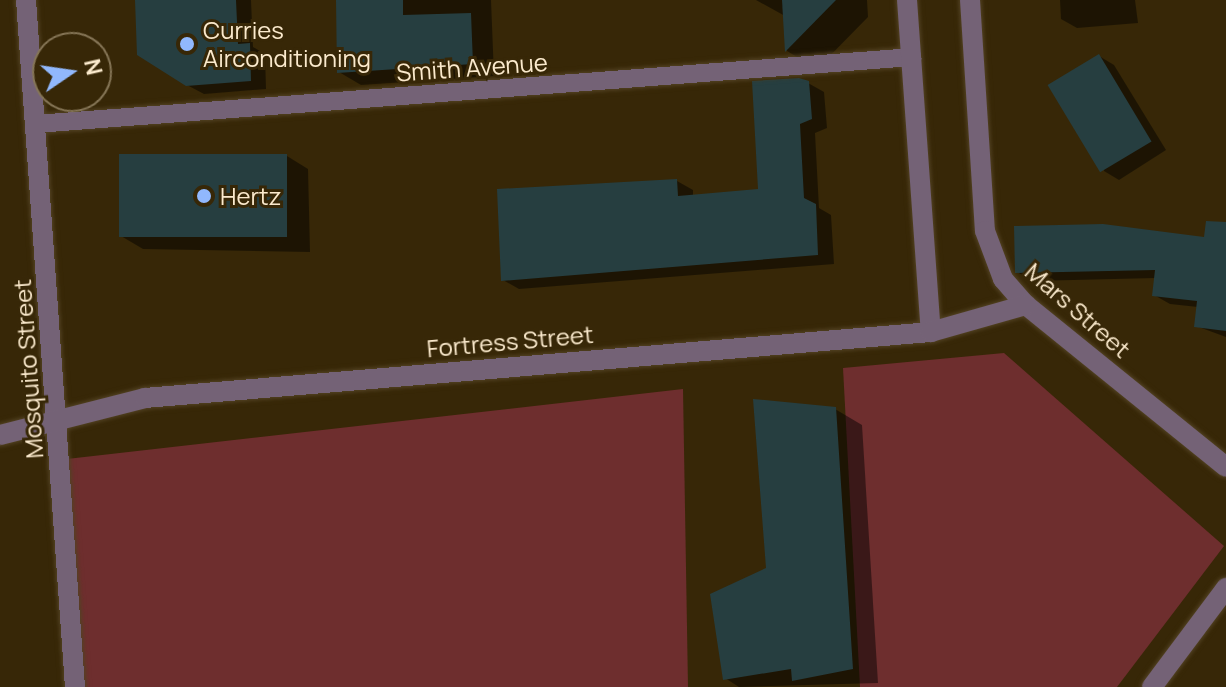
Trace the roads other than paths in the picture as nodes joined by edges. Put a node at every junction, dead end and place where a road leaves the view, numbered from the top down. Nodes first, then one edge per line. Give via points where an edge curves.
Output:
1 (26, 0) edge
2 (907, 0) edge
3 (970, 0) edge
4 (912, 57) junction
5 (36, 124) junction
6 (1026, 305) junction
7 (931, 332) junction
8 (59, 423) junction
9 (0, 435) edge
10 (1226, 467) edge
11 (1226, 588) edge
12 (75, 687) edge
13 (1152, 687) edge

1 - 5 street, Mosquito Street
2 - 4 street
3 - 6 street, Mars Street via 985,231 1003,279
4 - 5 lane, Smith Avenue
4 - 7 street
5 - 8 street, Mosquito Street
6 - 7 street, Fortress Street
6 - 10 street, Mars Street
7 - 8 street, Fortress Street via 145,398
8 - 9 street, Fortress Street
8 - 12 street, Mosquito Street
11 - 13 street

